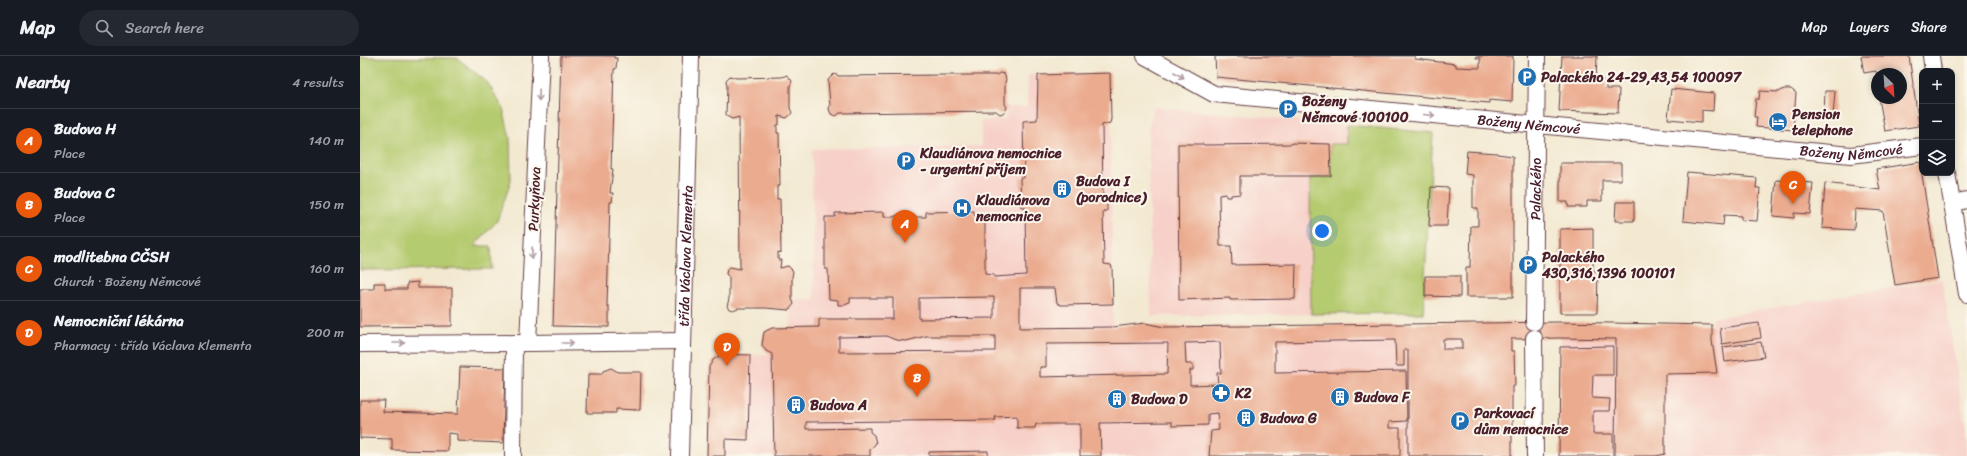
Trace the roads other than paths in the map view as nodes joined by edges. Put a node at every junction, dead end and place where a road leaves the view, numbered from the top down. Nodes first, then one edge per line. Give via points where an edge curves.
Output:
1 (540, 56) edge
2 (691, 56) edge
3 (1145, 56) edge
4 (1537, 56) edge
5 (1931, 56) edge
6 (1933, 68) edge
7 (1537, 125) junction
8 (1919, 146) edge
9 (1949, 176) edge
10 (1960, 202) edge
11 (1967, 294) edge
12 (1534, 322) dead end
13 (1534, 338) dead end
14 (683, 341) junction
15 (521, 343) junction
16 (360, 344) edge
17 (513, 456) edge
18 (680, 456) edge
19 (1535, 456) edge

1 -> 15 street, Purkyňova
2 - 14 street, třída Václava Klementa
3 -> 7 street, Boženy Němcové via 1214,94
4 - 7 street, Palackého
5 - 6 street
7 - 8 street, Boženy Němcové via 1851,155
7 - 12 street, Palackého
9 - 10 street
10 - 11 street
13 - 19 street
15 -> 14 street
14 - 18 street, třída Václava Klementa
16 -> 15 street
15 - 17 street, Purkyňova

